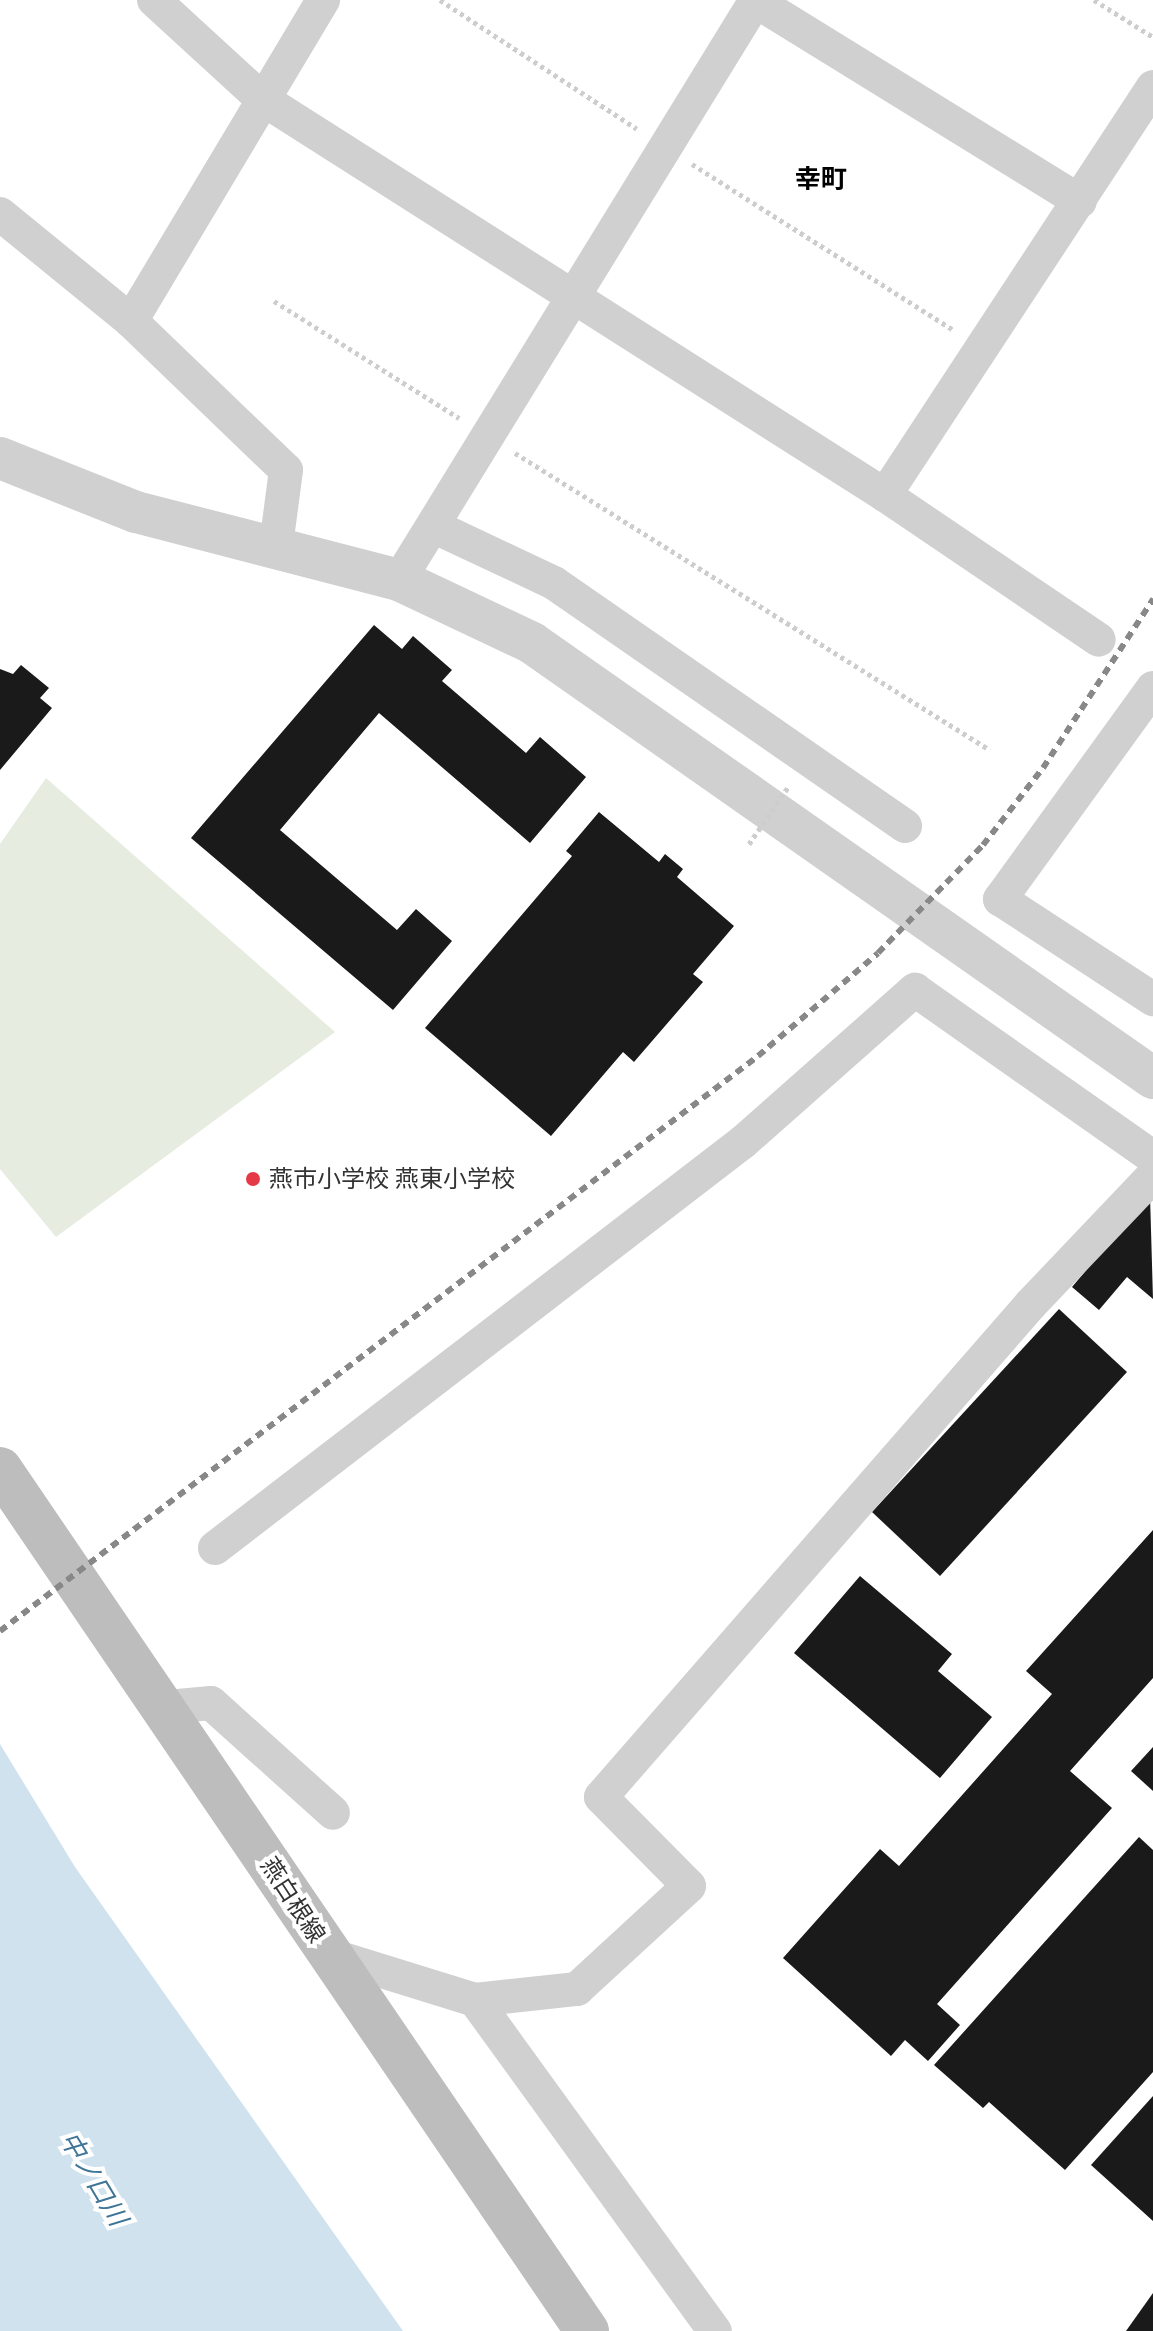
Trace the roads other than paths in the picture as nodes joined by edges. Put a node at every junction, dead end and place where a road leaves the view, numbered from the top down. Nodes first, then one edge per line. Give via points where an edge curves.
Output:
1 (154, 0) edge
2 (323, 0) edge
3 (755, 0) edge
4 (261, 98) junction
5 (1148, 108) edge
6 (1080, 201) junction
7 (0, 214) edge
8 (569, 298) junction
9 (131, 321) junction
10 (0, 458) edge
11 (885, 495) junction
12 (433, 526) junction
13 (276, 546) junction
14 (399, 580) junction
15 (1099, 640) dead end
16 (1148, 677) edge
17 (905, 826) dead end
18 (1153, 999) edge
19 (1153, 1078) edge
20 (1153, 1157) edge
21 (1153, 1176) edge
22 (0, 1469) edge
23 (215, 1548) dead end
24 (167, 1707) junction
25 (333, 1813) dead end
26 (330, 1955) junction
27 (475, 2000) junction
28 (587, 2331) edge
29 (715, 2331) edge

1 - 4 street
2 - 4 street
3 - 6 street
3 - 8 street
4 - 8 street
4 - 9 street
5 - 6 street
6 - 11 street
7 - 9 street
8 - 11 street
8 - 12 street
9 - 13 street via 286,470
10 - 13 street via 136,512
11 - 15 street
12 - 14 street
12 - 17 street via 554,583
13 - 14 street
14 - 19 street via 532,643
16 - 18 street via 1000,899
20 - 23 street via 915,990 743,1142
21 - 27 street via 1030,1305 601,1797 689,1886 577,1989
22 - 24 main road, 燕白根線
24 - 25 street via 211,1703
24 - 26 main road, 燕白根線
26 - 27 street
26 - 28 main road, 燕白根線
27 - 29 street

